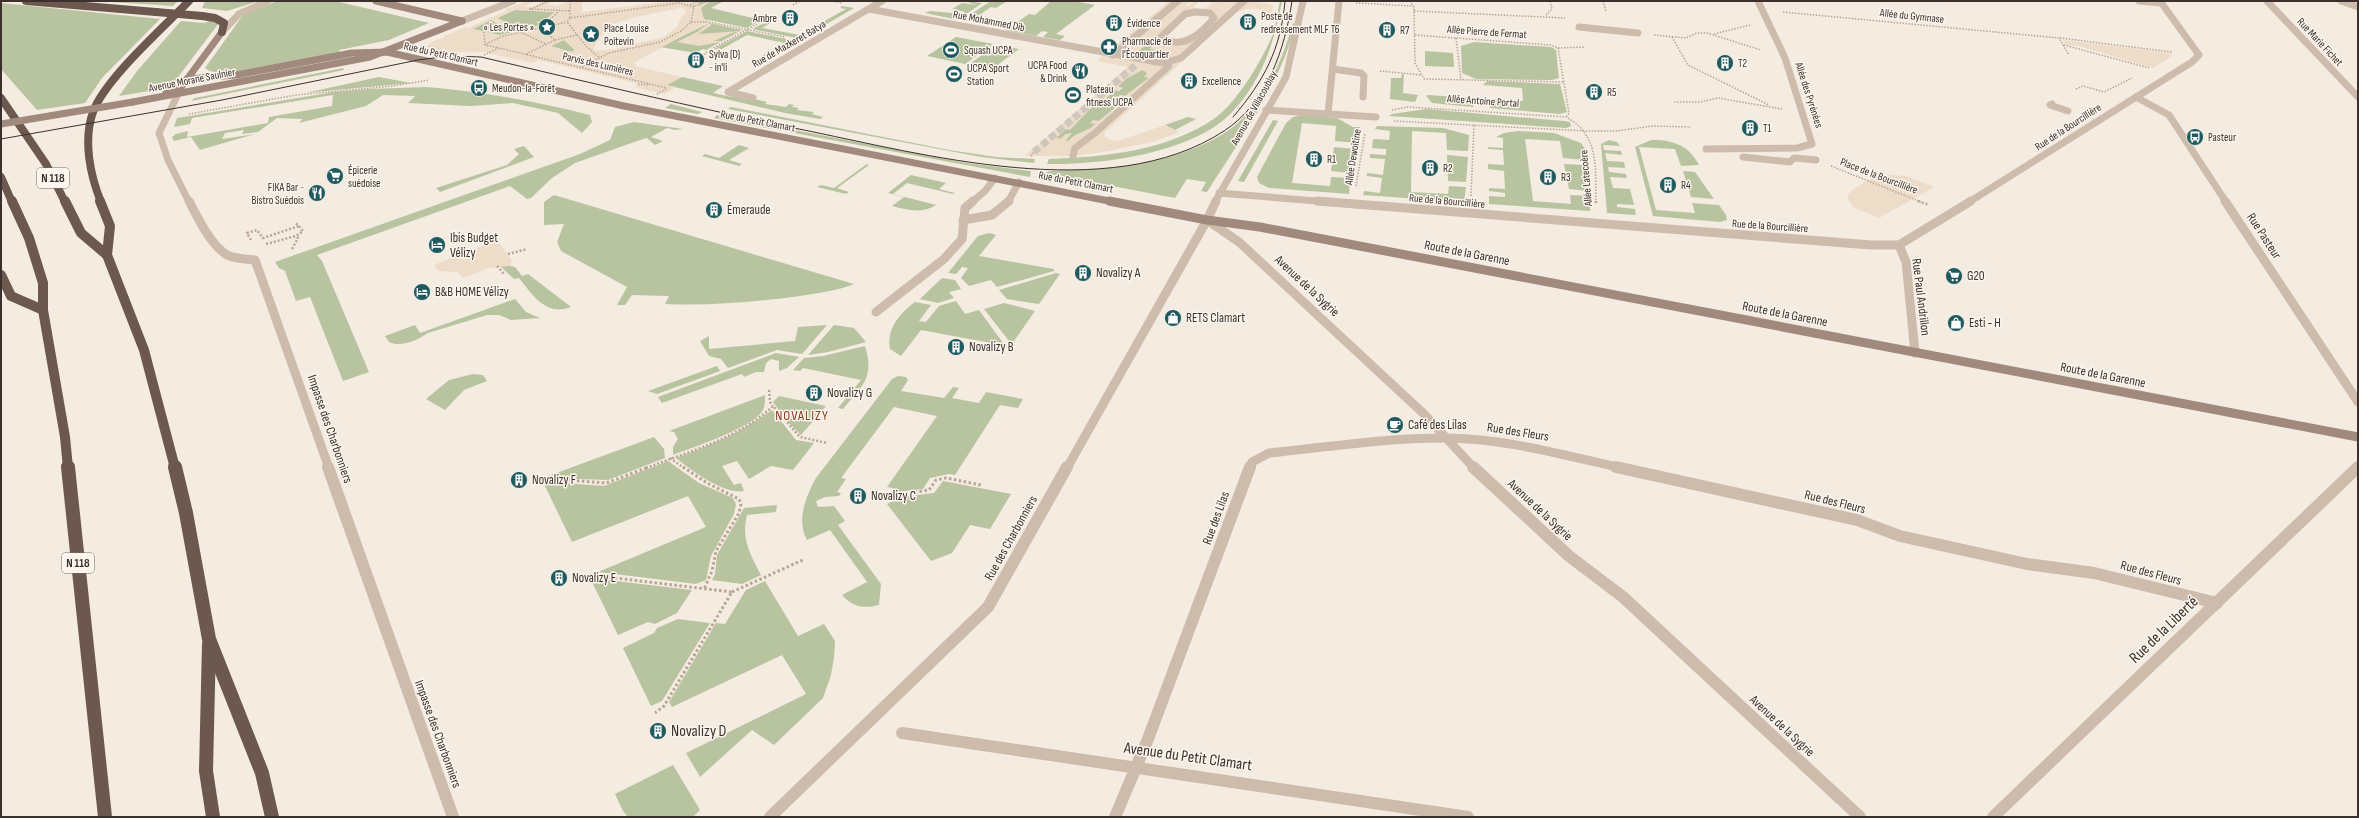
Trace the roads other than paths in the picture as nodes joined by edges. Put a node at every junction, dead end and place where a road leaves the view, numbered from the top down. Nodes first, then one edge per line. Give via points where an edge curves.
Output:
1 (26, 1) edge
2 (189, 1) edge
3 (268, 1) edge
4 (376, 1) edge
5 (513, 1) edge
6 (882, 1) edge
7 (1178, 1) edge
8 (1244, 1) edge
9 (1303, 1) edge
10 (1758, 1) edge
11 (2138, 1) edge
12 (2267, 1) edge
13 (2341, 1) edge
14 (1339, 2) edge
15 (2160, 2) edge
16 (2358, 5) edge
17 (869, 8) junction
18 (1185, 14) joint
19 (462, 21) junction
20 (1579, 27) road end
21 (222, 32) junction
22 (1638, 33) road end
23 (387, 52) junction
24 (1109, 54) junction
25 (1168, 62) junction
26 (1333, 70) junction
27 (186, 79) junction
28 (182, 86) junction
29 (178, 95) junction
30 (1362, 97) dead end
31 (2136, 97) junction
32 (2358, 97) edge
33 (1, 98) edge
34 (753, 98) dead end
35 (133, 102) junction
36 (2052, 104) dead end
37 (1266, 110) junction
38 (2068, 111) dead end
39 (1328, 114) junction
40 (1376, 117) road end
41 (1, 124) edge
42 (1706, 149) dead end
43 (1073, 156) dead end
44 (1744, 157) dead end
45 (1816, 160) road end
46 (1, 177) edge
47 (995, 178) junction
48 (1019, 182) junction
49 (1219, 193) junction
50 (963, 220) junction
51 (1207, 220) junction
52 (1900, 244) junction
53 (107, 255) junction
54 (1, 275) edge
55 (43, 310) junction
56 (876, 312) dead end
57 (1915, 354) junction
58 (2358, 402) edge
59 (2358, 437) edge
60 (1445, 438) junction
61 (2358, 467) edge
62 (2217, 603) junction
63 (209, 638) junction
64 (902, 733) dead end
65 (1137, 766) junction
66 (105, 817) edge
67 (213, 817) edge
68 (272, 817) edge
69 (453, 817) edge
70 (770, 817) edge
71 (1116, 817) edge
72 (1468, 817) edge
73 (1860, 817) edge
74 (1993, 817) edge

1 - 21 highway, bridge via 202,16 221,20 224,23
2 - 53 highway via 124,68 100,98 93,112 88,132 89,152 94,185 110,226
3 - 21 street via 239,14
4 - 19 main road
5 - 19 street
6 - 17 street, Rue de Mazkeret Batya
7 - 24 street
8 - 25 street via 1181,58
9 - 37 street, Avenue de Villacoublay via 1286,77
10 - 42 street, Allée des Pyrénées via 1785,58 1812,144 1797,148
11 - 15 street
12 - 32 street, Rue Marie Fichet
13 - 16 street
14 - 26 street
15 - 31 street, Rue de la Bourcillière via 2199,55
17 - 24 street, Rue Mohammed Dib
17 - 34 street, Rue de Mazkeret Batya via 728,92
18 - 18 street via 1162,34 1163,39 1172,42 1189,41 1214,18 1210,13 1203,12
19 - 23 main road, Rue du Petit Clamart
20 - 22 street
21 - 27 main road
23 - 27 main road via 376,50 348,53 219,78
23 - 29 main road, Avenue Morane Saulnier
23 - 47 main road, Rue du Petit Clamart via 624,106
24 - 25 street, Rue Mohammed Dib via 1139,62
25 - 43 street via 1169,66 1075,148
26 - 30 street via 1361,73 1364,76
26 - 39 street
27 - 28 main road
28 - 29 street, Impasse des Charbonniers
28 - 35 main road via 156,97
29 - 35 main road, Avenue Morane Saulnier
29 - 69 street, Impasse des Charbonniers via 159,133 160,141 213,241 226,255 255,260
31 - 52 street, Rue de la Bourcillière via 1952,214
31 - 58 street, Rue Pasteur via 2169,115
33 - 53 highway, N 118 via 46,164 81,233
35 - 41 main road, Avenue Morane Saulnier, bridge
36 - 38 street via 2050,105
37 - 39 street
37 - 49 street, Avenue de Villacoublay
39 - 40 street
44 - 45 street via 1790,162 1794,158
46 - 55 highway, N 118 via 29,238 43,283
47 - 48 main road, Rue du Petit Clamart
47 - 50 street via 985,191 965,208
48 - 50 street via 1011,198 997,214
48 - 51 main road, Rue du Petit Clamart
49 - 51 street, Avenue de Villacoublay
49 - 52 street, Rue de la Bourcillière via 1871,245
50 - 56 street via 962,238 944,259
51 - 57 main road, Route de la Garenne via 1260,227
51 - 60 street, Avenue de la Sygrie via 1239,242 1424,414
51 - 70 street, Rue des Charbonniers via 988,607
52 - 57 street, Rue Paul Andrillon via 1906,262
53 - 63 highway, N 118 via 144,350 166,427 186,513
54 - 55 highway via 11,296
55 - 66 highway, N 118 via 64,437
57 - 59 main road, Route de la Garenne
60 - 62 street, Rue des Fleurs via 1510,443 1857,520 1900,536 2028,564 2094,573
60 - 65 street, Rue des Lilas via 1397,440 1269,453 1252,462
60 - 73 street, Avenue de la Sygrie via 1468,463 1569,556 1623,597
61 - 62 street, Rue de la Liberté
62 - 74 street, Rue de la Liberté
63 - 67 highway, N 118 via 206,771
63 - 68 highway via 262,772
64 - 65 street, Avenue du Petit Clamart
65 - 71 street, Rue des Lilas
65 - 72 street, Avenue du Petit Clamart

